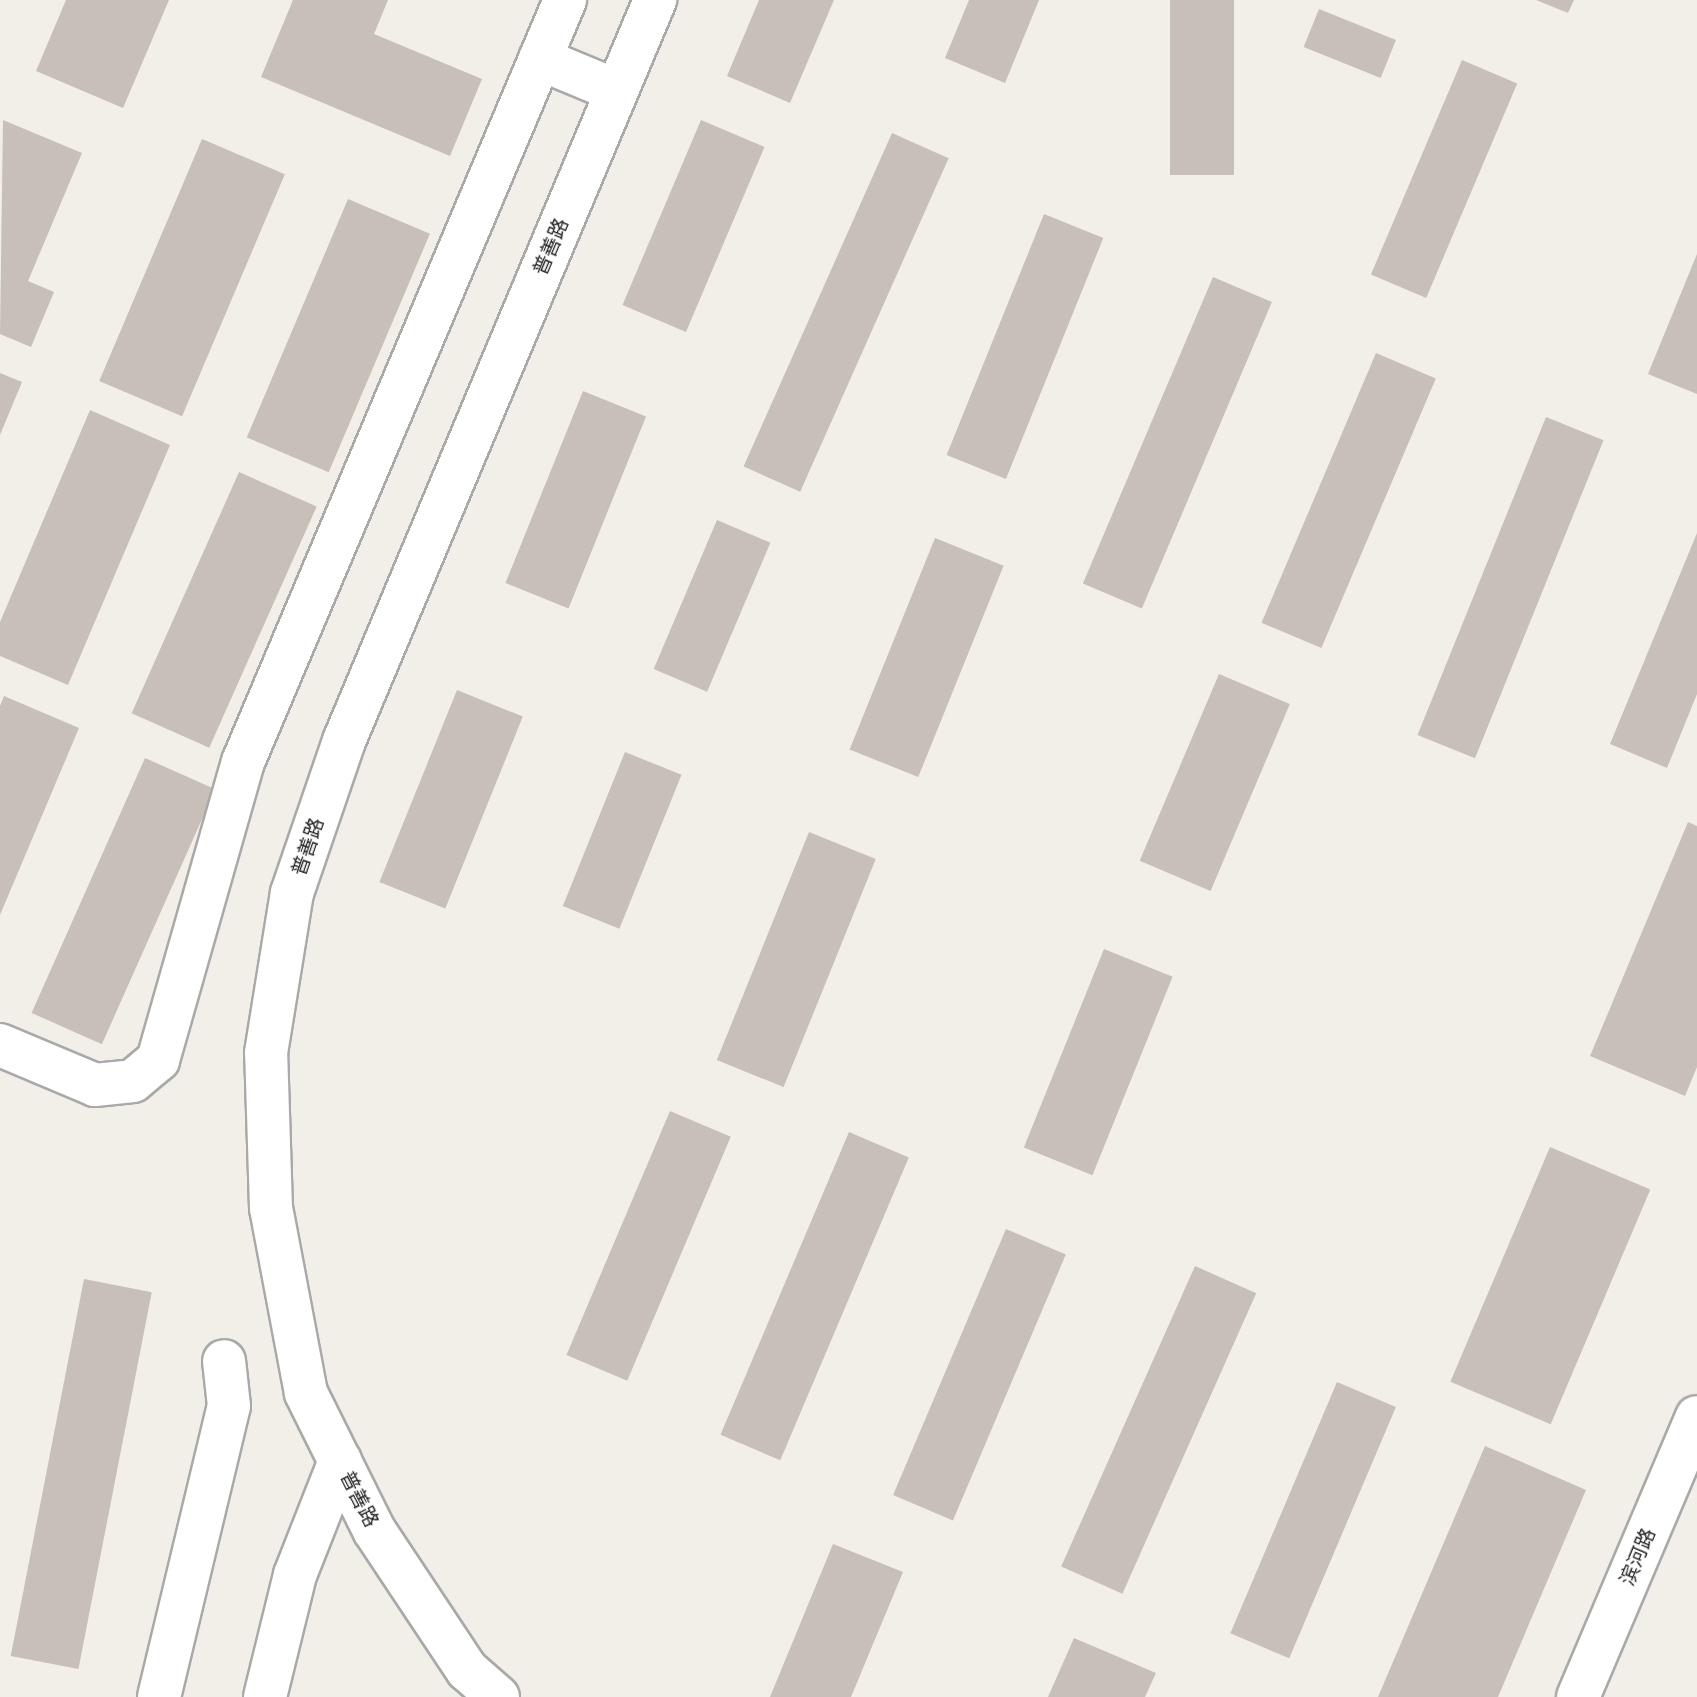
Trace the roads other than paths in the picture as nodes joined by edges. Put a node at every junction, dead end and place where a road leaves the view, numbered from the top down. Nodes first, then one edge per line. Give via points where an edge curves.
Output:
1 (565, 0) edge
2 (655, 0) edge
3 (540, 59) junction
4 (617, 91) junction
5 (0, 1045) edge
6 (224, 1361) dead end
7 (1697, 1417) edge
8 (340, 1461) junction
9 (159, 1697) edge
10 (265, 1697) edge
11 (498, 1697) edge
12 (1578, 1697) edge

1 - 3 street
2 - 4 street, 普善路
3 - 4 street
3 - 5 street via 243,762 158,1060 133,1081 95,1085
4 - 8 street, 普善路 via 344,741 292,893 266,1053 271,1208 306,1393
6 - 9 street via 229,1406
7 - 12 street, 滨河路
8 - 10 street via 295,1575
8 - 11 street, 普善路 via 374,1530 467,1670

